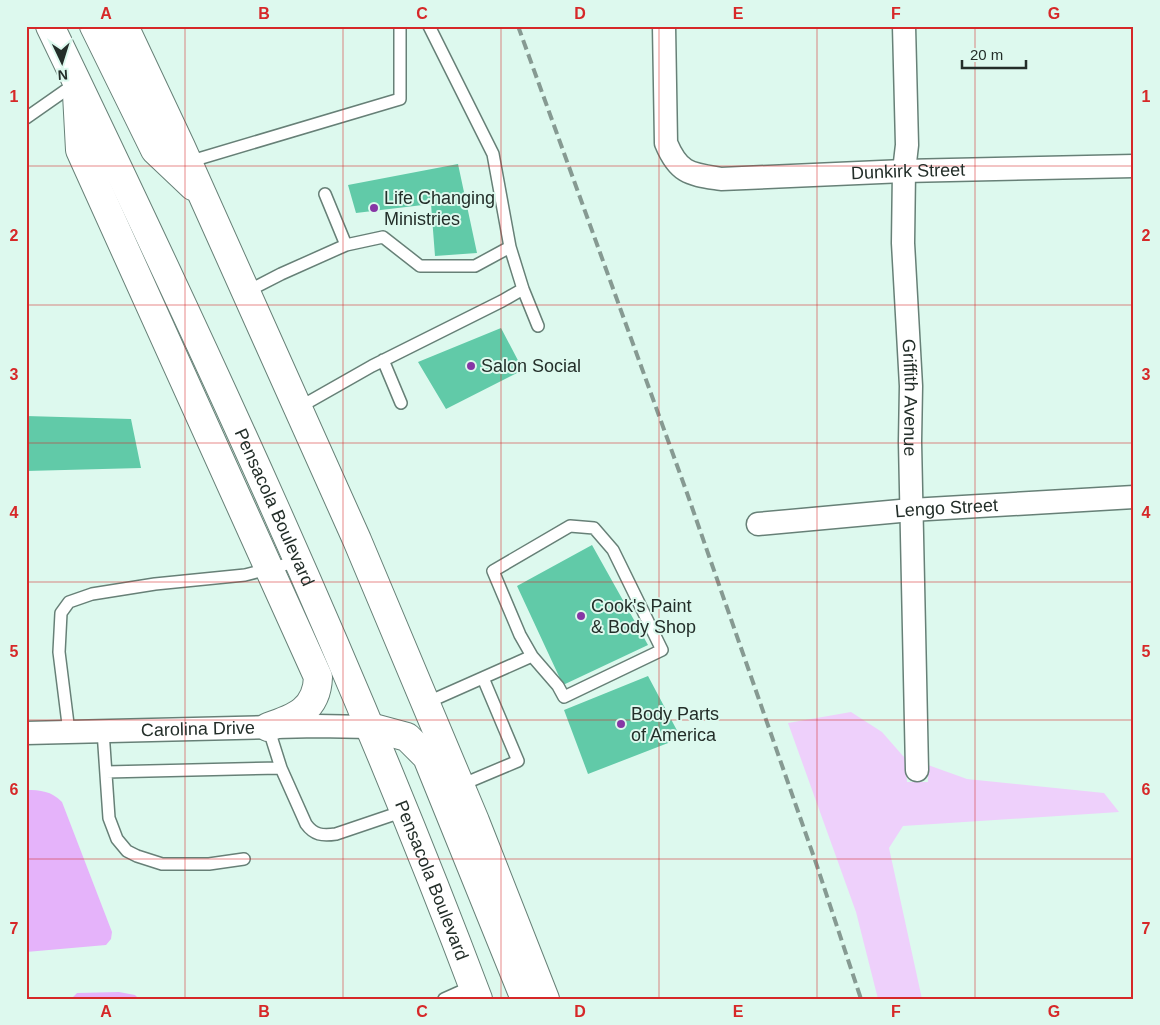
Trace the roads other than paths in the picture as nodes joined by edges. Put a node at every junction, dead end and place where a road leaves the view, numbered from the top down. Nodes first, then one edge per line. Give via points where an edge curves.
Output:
1 (50, 26) edge
2 (94, 26) edge
3 (124, 26) edge
4 (400, 26) edge
5 (429, 26) edge
6 (664, 26) edge
7 (904, 26) edge
8 (77, 82) junction
9 (26, 118) edge
10 (188, 162) junction
11 (1134, 166) edge
12 (904, 171) junction
13 (325, 194) dead end
14 (203, 196) junction
15 (346, 245) junction
16 (510, 248) junction
17 (523, 289) junction
18 (246, 292) junction
19 (538, 326) dead end
20 (383, 360) junction
21 (401, 403) dead end
22 (298, 408) junction
23 (1134, 497) edge
24 (911, 510) junction
25 (758, 524) dead end
26 (299, 561) junction
27 (269, 569) junction
28 (532, 656) junction
29 (483, 678) junction
30 (426, 703) junction
31 (268, 727) junction
32 (370, 727) junction
33 (103, 731) junction
34 (69, 732) junction
35 (26, 733) edge
36 (281, 768) junction
37 (917, 770) dead end
38 (106, 772) junction
39 (461, 785) junction
40 (404, 811) junction
41 (244, 859) dead end
42 (476, 992) edge
43 (444, 999) edge
44 (527, 999) edge
45 (545, 999) edge

1 - 8 highway, Pensacola Boulevard
2 - 14 highway via 155,150
3 - 10 highway
4 - 10 lane via 400,99
5 - 16 lane via 493,154
6 - 12 street, Dunkirk Street via 666,143 684,170 721,179
7 - 12 street, Griffith Avenue via 907,145
8 - 9 lane
8 - 26 highway, Pensacola Boulevard via 231,408
8 - 27 highway via 80,150
10 - 14 highway
11 - 12 street, Dunkirk Street
12 - 24 street, Griffith Avenue via 903,244 912,386
13 - 15 lane
14 - 18 highway
15 - 16 lane via 383,237 420,266 475,266
15 - 18 lane
16 - 17 lane
17 - 19 lane
17 - 20 lane
18 - 22 highway
20 - 21 lane
20 - 22 lane
22 - 30 highway via 358,540
23 - 24 street, Lengo Street
24 - 25 street, Lengo Street
24 - 37 street, Griffith Avenue
26 - 27 lane
26 - 32 highway, Pensacola Boulevard
27 - 31 highway via 318,677 318,690 308,707 292,720
27 - 34 lane via 245,575 92,594 69,602 61,613 59,652
28 - 28 lane via 564,697 662,650 613,550 594,528 570,526 493,571
28 - 29 lane
29 - 30 lane
29 - 39 lane via 518,761
30 - 39 highway
31 - 32 street, Carolina Drive
31 - 33 street, Carolina Drive
31 - 36 lane
32 - 40 highway, Pensacola Boulevard
32 - 44 highway via 407,737 427,757
33 - 34 street, Carolina Drive
33 - 38 lane
34 - 35 street, Carolina Drive
36 - 38 lane
36 - 40 lane via 312,832 336,834
38 - 41 lane via 109,818 117,839 127,852 162,864 209,864
39 - 45 highway
40 - 42 highway, Pensacola Boulevard
42 - 43 lane

